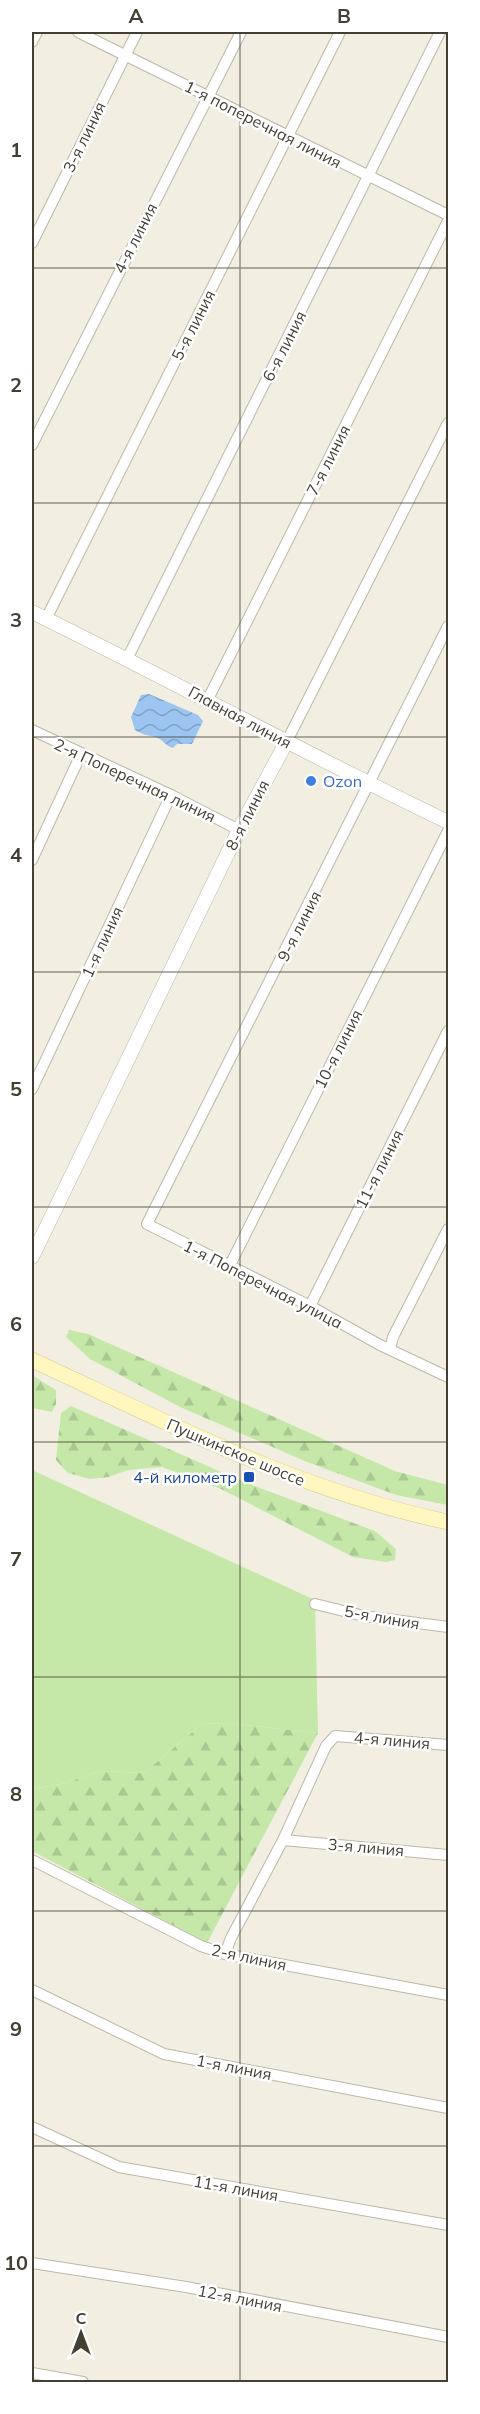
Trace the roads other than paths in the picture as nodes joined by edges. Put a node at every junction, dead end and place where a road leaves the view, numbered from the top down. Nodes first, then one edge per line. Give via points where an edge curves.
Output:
1 (37, 32) edge
2 (78, 32) edge
3 (137, 32) edge
4 (241, 32) edge
5 (340, 32) edge
6 (441, 32) edge
7 (32, 42) edge
8 (124, 56) junction
9 (209, 96) junction
10 (288, 136) junction
11 (368, 177) junction
12 (448, 215) edge
13 (448, 221) edge
14 (32, 243) edge
15 (448, 423) edge
16 (32, 445) edge
17 (32, 612) edge
18 (46, 619) junction
19 (448, 626) edge
20 (127, 659) junction
21 (208, 699) junction
22 (32, 730) edge
23 (287, 741) junction
24 (81, 754) junction
25 (369, 784) junction
26 (171, 795) junction
27 (448, 822) edge
28 (239, 830) junction
29 (448, 831) edge
30 (32, 860) edge
31 (448, 1031) edge
32 (32, 1089) edge
33 (147, 1224) joint
34 (448, 1229) edge
35 (32, 1257) edge
36 (229, 1267) junction
37 (310, 1306) junction
38 (385, 1347) junction
39 (32, 1360) edge
40 (448, 1377) edge
41 (448, 1522) edge
42 (315, 1604) dead end
43 (448, 1627) edge
44 (448, 1746) edge
45 (283, 1840) junction
46 (448, 1855) edge
47 (32, 1860) edge
48 (225, 1954) junction
49 (32, 1990) edge
50 (448, 1995) edge
51 (448, 2108) edge
52 (32, 2127) edge
53 (448, 2225) edge
54 (32, 2263) edge
55 (448, 2337) edge
56 (32, 2373) edge
57 (83, 2382) edge

1 - 7 street
2 - 8 street, 1-я поперечная линия
3 - 8 street, 3-я линия
4 - 9 street, 4-я линия
5 - 10 street, 5-я линия
6 - 11 street, 6-я линия
8 - 9 street, 1-я поперечная линия
8 - 14 street, 3-я линия
9 - 10 street, 1-я поперечная линия
9 - 16 street, 4-я линия
10 - 11 street, 1-я поперечная линия
10 - 18 street, 5-я линия
11 - 12 street, 1-я поперечная линия
11 - 20 street, 6-я линия
13 - 21 street, 7-я линия
15 - 23 street, 8-я линия
17 - 18 street, Главная линия
18 - 20 street, Главная линия
19 - 25 street, 9-я линия
20 - 21 street, Главная линия
21 - 23 street, Главная линия
22 - 24 street, 2-я Поперечная линия
23 - 25 street, Главная линия
23 - 28 street, 8-я линия
24 - 26 street, 2-я Поперечная линия
24 - 30 street
25 - 27 street, Главная линия
25 - 33 street, 9-я линия
26 - 28 street, 2-я Поперечная линия
26 - 32 street, 1-я линия
28 - 35 street, 8-я линия
29 - 36 street, 10-я линия
31 - 37 street, 11-я линия
33 - 36 street, 1-я Поперечная улица
34 - 38 street
36 - 37 street, 1-я Поперечная улица
37 - 38 street, 1-я Поперечная улица
38 - 40 street, 1-я Поперечная улица
39 - 41 main road, Пушкинское шоссе via 260,1465 319,1488
42 - 43 street, 5-я линия via 364,1616
44 - 45 street, 4-я линия via 335,1736 326,1746
45 - 46 street, 3-я линия
45 - 48 street
47 - 48 street, 2-я линия via 201,1946
48 - 50 street, 2-я линия
49 - 51 street, 1-я линия via 164,2054
52 - 53 street, 11-я линия via 119,2167
54 - 55 street, 12-я линия via 176,2285
56 - 57 street

